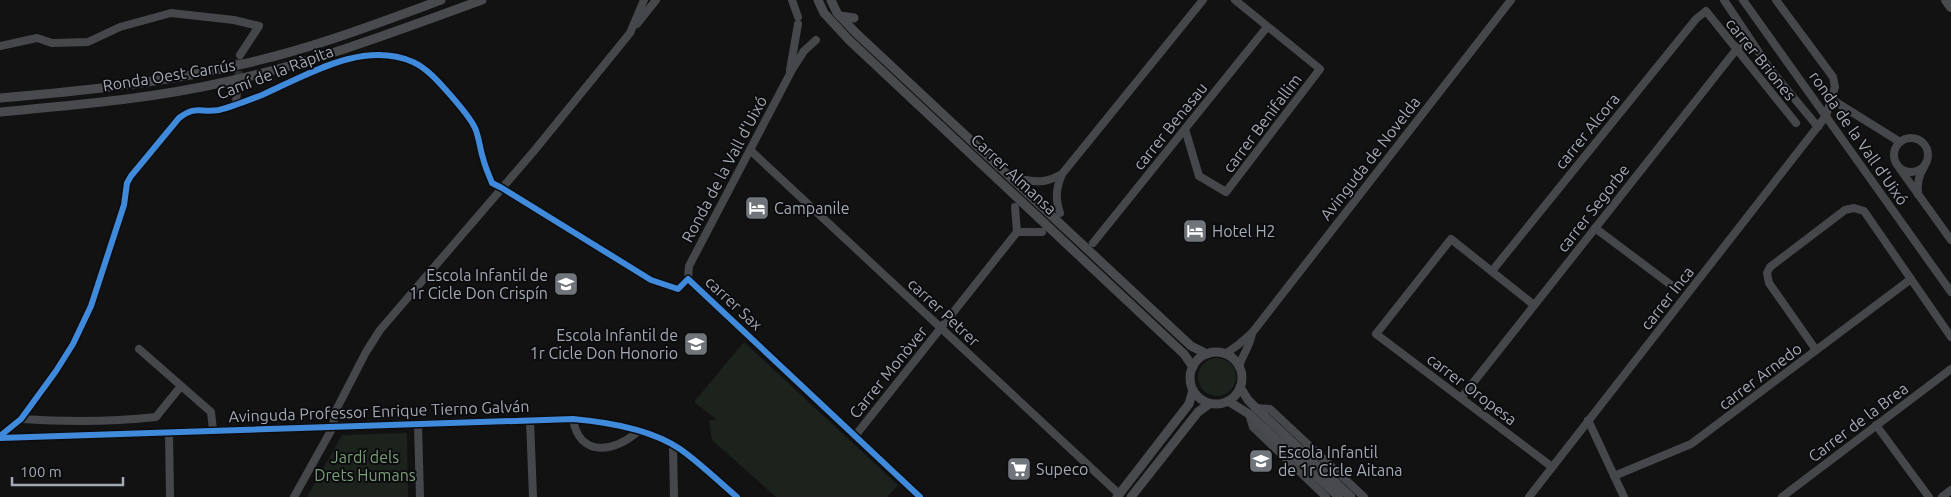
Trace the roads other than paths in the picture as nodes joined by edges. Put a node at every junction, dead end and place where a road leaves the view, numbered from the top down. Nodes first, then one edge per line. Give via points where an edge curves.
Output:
1 (441, 0) edge
2 (482, 0) edge
3 (644, 0) edge
4 (656, 0) edge
5 (792, 0) edge
6 (818, 0) edge
7 (831, 0) edge
8 (1203, 0) edge
9 (1235, 0) edge
10 (1511, 0) edge
11 (1724, 0) edge
12 (1743, 0) edge
13 (1776, 0) edge
14 (1946, 0) edge
15 (1951, 7) edge
16 (1706, 11) joint
17 (840, 16) junction
18 (854, 18) dead end
19 (1268, 27) junction
20 (630, 33) junction
21 (1747, 36) junction
22 (816, 40) dead end
23 (0, 46) edge
24 (1736, 49) junction
25 (240, 55) tunnel mouth
26 (790, 74) junction
27 (237, 91) tunnel mouth
28 (0, 98) edge
29 (1831, 99) junction
30 (236, 104) junction
31 (0, 112) edge
32 (1826, 116) junction
33 (1796, 123) dead end
34 (1818, 127) junction
35 (1185, 129) junction
36 (1900, 142) junction
37 (750, 150) junction
38 (1898, 165) junction
39 (1924, 167) junction
40 (1062, 174) junction
41 (1026, 180) dead end
42 (502, 188) junction
43 (1918, 196) junction
44 (1016, 207) dead end
45 (1060, 213) dead end
46 (1595, 228) junction
47 (1018, 232) junction
48 (1042, 232) dead end
49 (1951, 240) edge
50 (1093, 243) dead end
51 (1492, 271) junction
52 (688, 279) junction
53 (1912, 279) junction
54 (1671, 285) dead end
55 (1951, 292) edge
56 (1534, 305) junction
57 (942, 328) junction
58 (1252, 333) junction
59 (1951, 337) edge
60 (139, 349) dead end
61 (1816, 350) junction
62 (1207, 354) junction
63 (1225, 354) junction
64 (1193, 367) junction
65 (1239, 367) junction
66 (1951, 369) edge
67 (181, 386) junction
68 (1240, 387) junction
69 (1193, 390) junction
70 (1461, 398) junction
71 (1228, 402) junction
72 (1209, 404) junction
73 (1253, 411) junction
74 (21, 419) junction
75 (573, 419) junction
76 (530, 420) junction
77 (1588, 420) junction
78 (418, 424) junction
79 (1876, 426) junction
80 (333, 427) junction
81 (213, 430) junction
82 (169, 432) junction
83 (637, 432) junction
84 (855, 436) junction
85 (0, 437) edge
86 (673, 446) junction
87 (1552, 467) junction
88 (1614, 476) junction
89 (1951, 490) edge
90 (1118, 495) edge
91 (170, 497) edge
92 (294, 497) edge
93 (420, 497) edge
94 (533, 497) edge
95 (674, 497) edge
96 (737, 497) edge
97 (920, 497) edge
98 (1131, 497) edge
99 (1326, 497) edge
100 (1339, 497) edge
101 (1351, 497) edge
102 (1364, 497) edge
103 (1529, 497) edge
104 (1624, 497) edge
105 (1782, 497) edge
106 (1929, 497) edge
107 (1942, 497) edge

1 - 28 main road, Ronda Oest Carrús via 376,25 244,64 123,86
2 - 31 main road, Ronda Oest Carrús via 301,63 225,83 132,99
3 - 20 street
4 - 20 street
5 - 26 street, Ronda de la Vall d'Uixó via 798,21
6 - 64 main road, Carrer Almansa via 837,28 1184,354
7 - 17 main road, Carrer Almansa
8 - 40 street
9 - 19 street, carrer Benifallim
10 - 58 street, Avinguda de Novelda
11 - 21 street
12 - 32 street, ronda de la Vall d'Uixó
13 - 29 street, carrer Inca via 1833,77
14 - 15 highway
16 - 24 street, carrer Briones
16 - 51 street, carrer Alcora via 1696,19
17 - 18 main road
17 - 62 main road, Carrer Almansa via 1191,346
19 - 35 street, carrer Benasau
19 - 35 street, carrer Benifallim via 1320,69 1226,192 1199,176
20 - 42 street
21 - 24 street, carrer Segorbe
21 - 34 street
22 - 26 street, Ronda de la Vall d'Uixó
23 - 25 street via 37,38 52,43 88,42 120,26 171,13 259,26
24 - 33 street, carrer Briones
24 - 46 street, carrer Segorbe
26 - 37 street, Ronda de la Vall d'Uixó
27 - 30 street
29 - 32 street, carrer Inca
29 - 36 street
30 - 42 street, Camí de la Ràpita via 345,60 373,55 414,62 432,74 475,128 492,183
30 - 74 street, Camí de la Ràpita via 220,110 189,111 179,118 131,176 91,306 56,371
32 - 34 street, carrer Inca
32 - 55 street, ronda de la Vall d'Uixó
34 - 77 street, carrer Inca
35 - 50 street, carrer Benasau
36 - 38 street via 1894,156
36 - 39 street via 1914,138 1924,143 1928,157
37 - 52 street, Ronda de la Vall d'Uixó via 689,266
37 - 57 street, carrer Petrer
38 - 39 street via 1908,172
38 - 43 street
39 - 43 street via 1917,185
40 - 41 street via 1048,182
40 - 45 street via 1056,194
42 - 52 street, carrer Sax via 651,280 678,289
42 - 80 street via 380,330 335,412
43 - 49 street
44 - 47 street
46 - 54 street
46 - 56 street, carrer Segorbe
47 - 48 street
47 - 57 street, Carrer Monòver
51 - 56 street
51 - 70 street, carrer Oropesa via 1451,239 1376,334
52 - 84 street, carrer Sax
53 - 59 street
53 - 61 street, carrer Arnedo
53 - 61 street via 1864,211 1845,210 1770,267 1767,273 1769,283
56 - 70 street, carrer Segorbe
57 - 84 street, Carrer Monòver
57 - 90 street, carrer Petrer
58 - 63 street, Avinguda de Novelda
58 - 65 street, Avinguda de Novelda
60 - 67 street
61 - 88 street, carrer Arnedo via 1691,444
62 - 63 main road
62 - 64 main road
63 - 65 main road
64 - 69 main road via 1190,378
65 - 68 main road
66 - 79 street, Carrer de la Brea
67 - 74 street via 156,417 84,422
67 - 81 street via 211,412
68 - 71 main road
68 - 73 main road
69 - 72 main road
69 - 90 main road via 1189,404
70 - 87 street, carrer Oropesa
71 - 72 main road
71 - 73 main road
72 - 98 main road via 1198,412
73 - 99 street via 1253,427
73 - 100 main road
73 - 101 main road
73 - 102 street via 1270,409
74 - 85 street, Camí de la Ràpita
75 - 76 street, Avinguda Professor Enrique Tierno Galván
75 - 83 street, Avinguda Professor Enrique Tierno Galván via 598,421
75 - 83 street via 574,427 585,443 602,448 620,444
76 - 78 street, Avinguda Professor Enrique Tierno Galván
76 - 94 street
77 - 87 street, carrer Inca
77 - 88 street
78 - 80 street, Avinguda Professor Enrique Tierno Galván
78 - 93 street
79 - 105 street, Carrer de la Brea
79 - 106 street
80 - 81 street, Avinguda Professor Enrique Tierno Galván
80 - 92 street
81 - 82 street, Avinguda Professor Enrique Tierno Galván
82 - 85 street, Avinguda Professor Enrique Tierno Galván
82 - 91 street
83 - 86 street, Avinguda Professor Enrique Tierno Galván via 652,435
84 - 97 street, carrer Sax
86 - 95 street
86 - 96 street, Avinguda Professor Enrique Tierno Galván
87 - 103 street, carrer Inca
88 - 104 street
89 - 107 street

